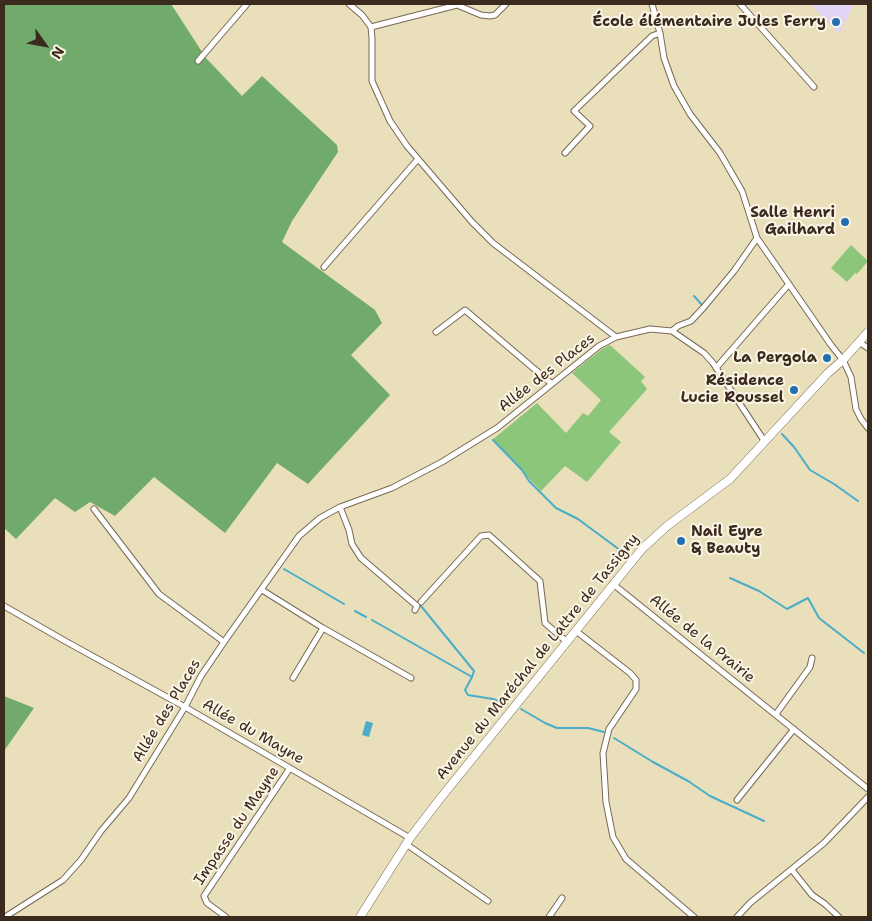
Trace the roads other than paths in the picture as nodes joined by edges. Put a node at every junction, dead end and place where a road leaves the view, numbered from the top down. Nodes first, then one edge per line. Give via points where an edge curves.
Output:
1 (247, 4) edge
2 (348, 4) edge
3 (506, 4) edge
4 (740, 4) edge
5 (655, 6) edge
6 (371, 27) junction
7 (660, 33) junction
8 (198, 61) dead end
9 (814, 87) dead end
10 (565, 153) dead end
11 (418, 159) junction
12 (757, 238) junction
13 (324, 267) dead end
14 (789, 284) junction
15 (672, 331) junction
16 (436, 332) dead end
17 (868, 332) edge
18 (616, 337) junction
19 (859, 342) junction
20 (868, 348) edge
21 (843, 360) junction
22 (716, 368) junction
23 (552, 384) junction
24 (868, 428) edge
25 (765, 442) junction
26 (340, 507) junction
27 (94, 509) dead end
28 (613, 584) junction
29 (262, 590) junction
30 (421, 602) dead end
31 (4, 606) edge
32 (415, 610) dead end
33 (323, 628) junction
34 (576, 630) junction
35 (224, 642) junction
36 (567, 642) junction
37 (812, 658) dead end
38 (293, 678) dead end
39 (411, 678) dead end
40 (185, 707) junction
41 (776, 714) junction
42 (794, 729) junction
43 (290, 768) junction
44 (868, 789) edge
45 (868, 797) edge
46 (737, 800) dead end
47 (408, 842) junction
48 (792, 870) junction
49 (562, 898) dead end
50 (488, 901) dead end
51 (6, 917) edge
52 (226, 917) edge
53 (360, 917) edge
54 (549, 917) edge
55 (694, 917) edge
56 (737, 917) edge
57 (839, 917) edge

1 - 8 street
2 - 6 street
3 - 6 street via 490,16 457,4
4 - 9 street
5 - 7 street
6 - 11 street via 374,90 401,138
7 - 10 street via 652,36 574,111 590,126
7 - 12 street via 664,58 674,86 742,191
11 - 13 street
11 - 18 street via 493,243
12 - 14 street
12 - 15 street via 698,314
14 - 21 street
14 - 22 street
15 - 18 street, Allée des Places via 650,329
15 - 22 street via 704,353
16 - 23 street via 465,310
17 - 19 main road, Avenue du Maréchal de Lattre de Tassigny
18 - 23 street, Allée des Places via 599,346
19 - 20 street
19 - 21 main road, Avenue du Maréchal de Lattre de Tassigny
21 - 24 street via 851,377 856,408
21 - 25 main road, Avenue du Maréchal de Lattre de Tassigny
22 - 25 street
23 - 26 street, Allée des Places via 497,428 442,462 392,488
25 - 28 main road, Avenue du Maréchal de Lattre de Tassigny via 730,479 654,537
26 - 29 street, Allée des Places via 320,518 299,536
26 - 32 street via 352,544 361,558 417,606
27 - 35 street via 159,594
28 - 34 main road, Avenue du Maréchal de Lattre de Tassigny
28 - 41 street, Allée de la Prairie
29 - 33 street
29 - 35 street, Allée des Places
30 - 36 street via 480,536 489,535 540,581 545,623
31 - 40 street, Allée du Mayne
33 - 38 street
33 - 39 street
34 - 36 main road, Avenue du Maréchal de Lattre de Tassigny
34 - 55 street via 636,680 636,689 609,729 603,753 606,802 613,837 626,859
35 - 40 street, Allée des Places
36 - 47 main road, Avenue du Maréchal de Lattre de Tassigny
37 - 41 street via 810,667
40 - 43 street, Allée du Mayne
40 - 51 street, Allée des Places via 129,798 81,860 63,880
41 - 42 street, Allée de la Prairie
42 - 44 street, Allée de la Prairie
42 - 46 street
43 - 47 street, Allée du Mayne
43 - 52 street, Impasse du Mayne via 204,896 207,903
45 - 48 street via 824,843
47 - 50 street, Allée du Mayne
47 - 53 main road, Avenue du Maréchal de Lattre de Tassigny
48 - 56 street
48 - 57 street via 812,895
49 - 54 street

